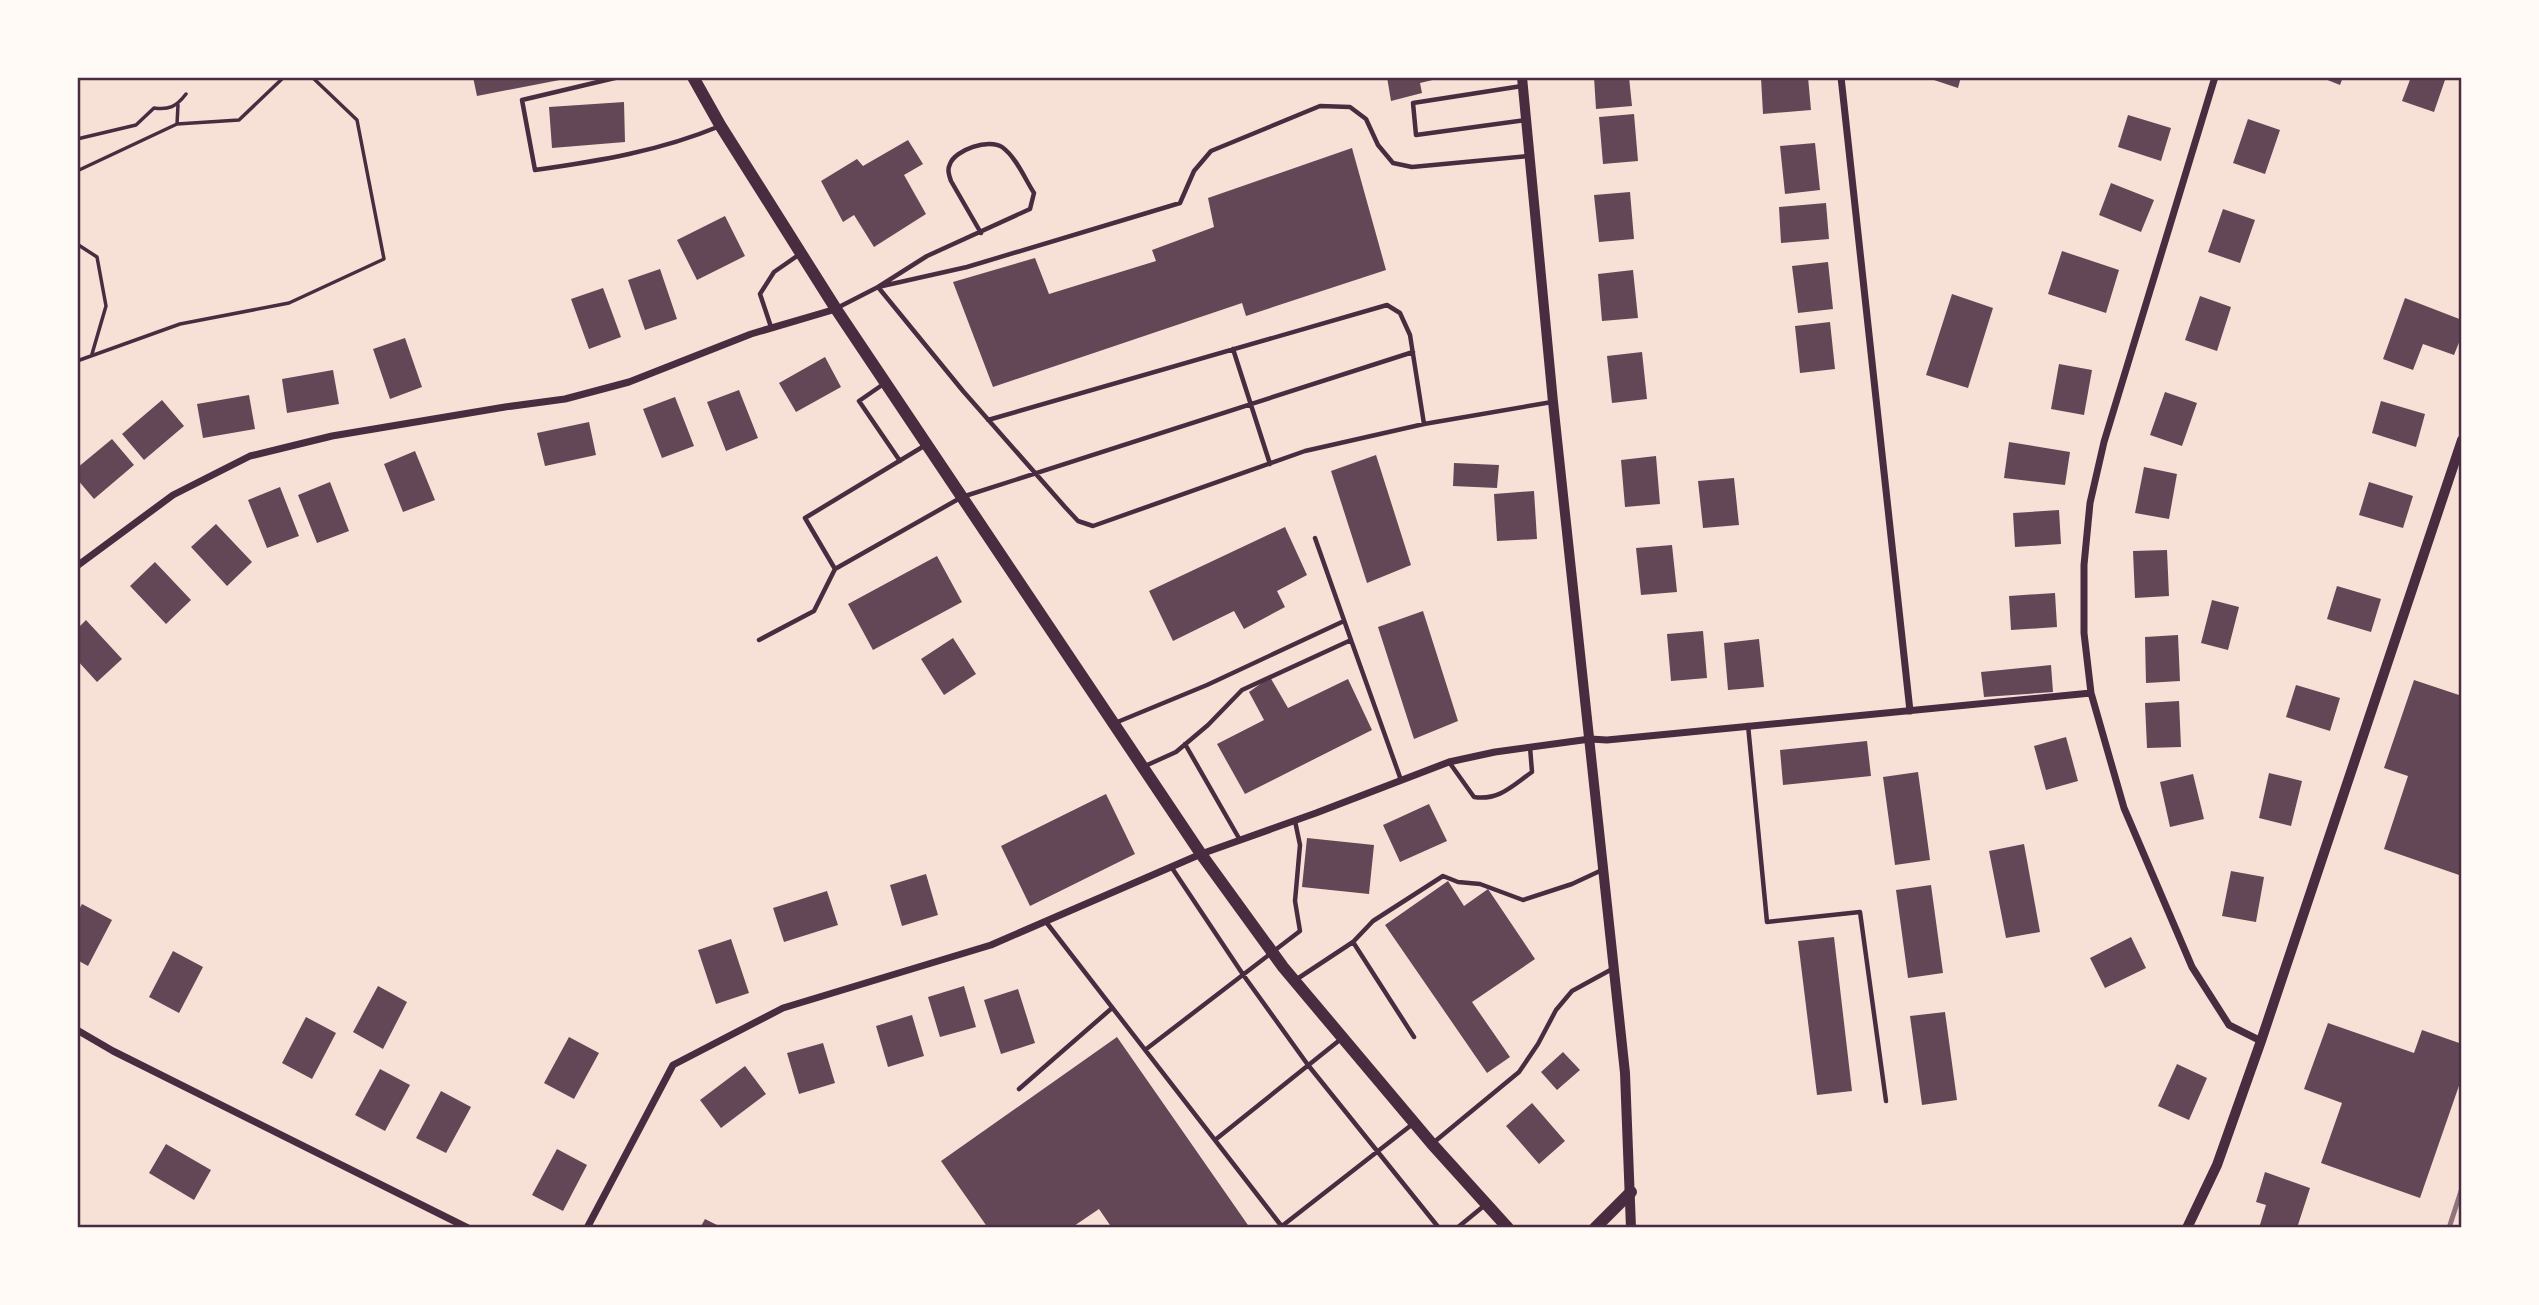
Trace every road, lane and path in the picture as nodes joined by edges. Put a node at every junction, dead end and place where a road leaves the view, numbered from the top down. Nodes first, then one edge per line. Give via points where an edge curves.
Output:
1 (284, 77) edge
2 (312, 77) edge
3 (619, 77) edge
4 (693, 77) edge
5 (1841, 77) edge
6 (2215, 77) edge
7 (1523, 81) edge
8 (186, 94) dead end
9 (178, 104) junction
10 (1526, 119) junction
11 (177, 124) junction
12 (720, 125) junction
13 (77, 139) edge
14 (1530, 156) junction
15 (77, 171) edge
16 (981, 233) junction
17 (77, 244) edge
18 (801, 253) junction
19 (878, 287) junction
20 (836, 309) junction
21 (771, 328) junction
22 (1233, 349) junction
23 (1413, 352) junction
24 (92, 354) junction
25 (77, 361) edge
26 (886, 383) junction
27 (1553, 402) junction
28 (1251, 404) junction
29 (988, 420) junction
30 (1424, 424) junction
31 (2462, 440) edge
32 (927, 444) junction
33 (900, 461) junction
34 (1270, 464) junction
35 (1034, 473) junction
36 (962, 497) junction
37 (1315, 538) dead end
38 (77, 566) edge
39 (835, 569) junction
40 (1344, 621) junction
41 (759, 640) dead end
42 (1350, 640) junction
43 (2091, 693) junction
44 (1910, 711) junction
45 (1114, 724) junction
46 (1748, 724) junction
47 (1590, 739) junction
48 (1185, 744) junction
49 (1530, 747) junction
50 (1449, 762) junction
51 (1143, 767) junction
52 (1401, 780) junction
53 (1295, 821) junction
54 (1240, 840) junction
55 (1201, 854) junction
56 (1171, 867) junction
57 (1603, 869) junction
58 (1046, 922) junction
59 (1353, 942) junction
60 (1273, 954) junction
61 (1615, 968) junction
62 (1244, 976) junction
63 (1294, 981) junction
64 (1112, 1009) junction
65 (77, 1030) edge
66 (1414, 1037) dead end
67 (1342, 1038) junction
68 (2261, 1041) junction
69 (1145, 1050) junction
70 (1308, 1065) junction
71 (1019, 1089) dead end
72 (1886, 1101) dead end
73 (1415, 1123) junction
74 (1215, 1140) junction
75 (1432, 1144) junction
76 (1378, 1152) junction
77 (1631, 1192) junction
78 (1485, 1205) junction
79 (1283, 1227) edge
80 (1631, 1227) edge
81 (468, 1228) edge
82 (587, 1228) edge
83 (1439, 1228) edge
84 (1457, 1228) edge
85 (1507, 1228) edge
86 (1595, 1228) edge
87 (1668, 1228) edge
88 (2187, 1228) edge

1 - 11 path via 239,120
2 - 24 path via 357,120 384,259 289,303 180,324
3 - 12 lane via 522,100 536,170 656,149
4 - 12 main road
5 - 44 street
6 - 43 street via 2104,442 2090,503 2084,633
7 - 10 street
7 - 10 lane via 1413,103 1416,135
8 - 9 path
9 - 11 path
9 - 13 path via 167,110 153,108 136,125
10 - 14 street
11 - 15 path
12 - 18 main road
14 - 19 lane via 1412,167 1393,163 1366,119 1350,107 1320,106 1211,151 1194,171 1180,203 967,267
14 - 27 street
16 - 16 lane via 1030,209 1033,202 1034,193 1009,153 993,143 983,143 956,157 948,171
16 - 19 lane via 927,256
17 - 24 path via 97,257 106,306
18 - 20 main road
18 - 21 lane via 774,272 760,294
19 - 20 lane
19 - 29 lane
20 - 21 street
20 - 26 main road
21 - 38 street via 629,382 565,399 331,436 250,456 173,495
22 - 23 lane via 1387,305 1400,313
22 - 28 lane
22 - 29 lane
23 - 28 lane
23 - 30 lane
24 - 25 path
26 - 32 main road
26 - 33 lane via 859,401
27 - 30 lane
27 - 47 street
28 - 34 lane
28 - 35 lane
29 - 35 lane
30 - 34 lane via 1305,451
31 - 68 street
32 - 33 lane
32 - 36 main road
33 - 39 lane via 805,518
34 - 35 lane via 1093,526 1078,521
35 - 36 lane
36 - 39 lane
36 - 45 main road
37 - 40 lane
39 - 41 lane via 814,611
40 - 42 lane
40 - 45 lane
42 - 48 lane via 1242,690
42 - 52 lane
43 - 44 street
43 - 68 street via 2124,808 2192,967 2229,1025
44 - 46 street
45 - 51 main road
46 - 47 street
46 - 72 lane via 1767,922 1860,912
47 - 49 street
47 - 57 street
48 - 51 lane
48 - 54 lane
49 - 50 street
49 - 50 lane via 1532,772 1499,796 1487,799 1474,797
50 - 52 street
51 - 55 main road
52 - 53 street
53 - 54 street
53 - 60 lane via 1300,845 1295,901 1300,931
54 - 55 street
55 - 56 street
55 - 60 main road
56 - 58 street
56 - 62 lane
57 - 59 lane via 1522,900 1443,876 1373,921
57 - 61 street
58 - 64 lane
58 - 82 street via 991,945 783,1008 673,1065
59 - 63 lane
59 - 66 lane
60 - 62 lane
60 - 63 main road
61 - 75 lane via 1572,990 1519,1072
61 - 77 street
62 - 69 lane
62 - 70 lane
63 - 67 main road
64 - 69 lane
64 - 71 lane
65 - 81 street
67 - 70 lane
67 - 73 main road
68 - 88 street via 2217,1165
69 - 74 lane
70 - 74 lane
70 - 76 lane
73 - 75 main road
73 - 76 lane
74 - 79 lane
75 - 78 main road
76 - 79 lane
76 - 83 lane
77 - 80 street
77 - 86 main road
78 - 84 lane
78 - 85 main road
80 - 87 lane

